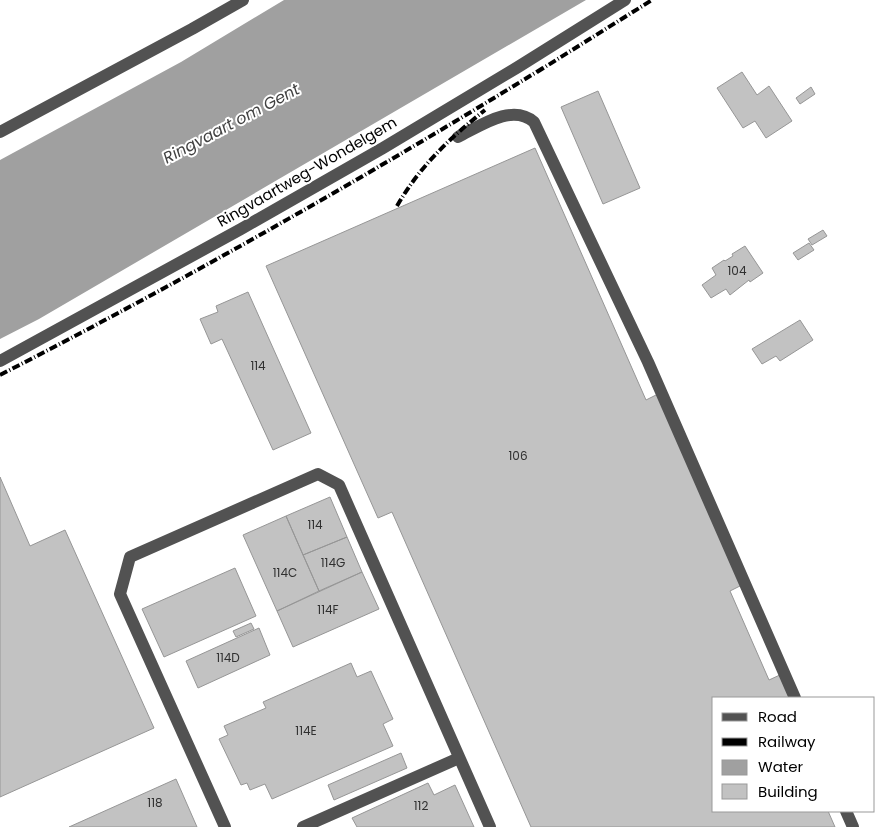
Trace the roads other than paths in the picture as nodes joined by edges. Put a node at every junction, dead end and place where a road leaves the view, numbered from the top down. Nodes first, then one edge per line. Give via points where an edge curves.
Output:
1 (243, 0) edge
2 (625, 0) edge
3 (0, 132) edge
4 (458, 137) dead end
5 (0, 361) edge
6 (795, 697) edge
7 (459, 758) junction
8 (846, 812) edge
9 (225, 827) edge
10 (303, 827) edge
11 (490, 827) edge
12 (853, 827) edge

1 - 3 street
2 - 5 street, Ringvaartweg-Wondelgem via 308,191
4 - 6 street via 514,114 527,116 534,122 648,362
7 - 9 street via 338,485 318,474 130,557 120,594
7 - 10 street
7 - 11 street
8 - 12 street

